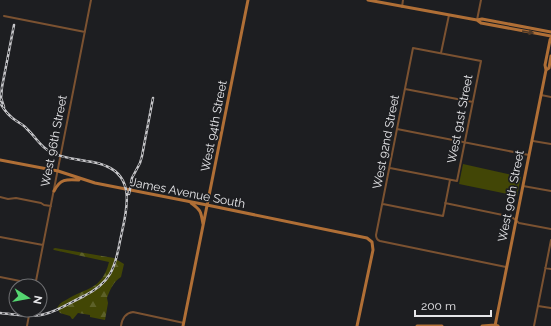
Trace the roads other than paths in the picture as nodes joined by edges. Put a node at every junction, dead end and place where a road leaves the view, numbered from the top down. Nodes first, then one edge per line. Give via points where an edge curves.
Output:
1 (91, 0) edge
2 (248, 0) edge
3 (368, 0) edge
4 (403, 0) edge
5 (481, 0) edge
6 (402, 7) junction
7 (449, 15) junction
8 (4, 16) dead end
9 (477, 20) junction
10 (85, 32) junction
11 (551, 32) edge
12 (551, 37) edge
13 (441, 53) junction
14 (551, 56) edge
15 (546, 70) junction
16 (405, 89) junction
17 (541, 95) junction
18 (551, 97) edge
19 (473, 102) junction
20 (397, 129) junction
21 (532, 140) junction
22 (465, 143) junction
23 (551, 144) edge
24 (529, 155) junction
25 (0, 160) edge
26 (390, 168) junction
27 (58, 171) junction
28 (83, 180) junction
29 (450, 180) junction
30 (523, 186) junction
31 (54, 191) junction
32 (551, 191) edge
33 (0, 197) edge
34 (190, 202) junction
35 (445, 203) junction
36 (382, 204) junction
37 (207, 205) junction
38 (51, 206) junction
39 (516, 220) junction
40 (203, 227) junction
41 (551, 229) edge
42 (0, 237) edge
43 (551, 240) edge
44 (43, 245) junction
45 (506, 267) junction
46 (545, 268) junction
47 (551, 269) edge
48 (36, 278) edge
49 (538, 306) junction
50 (551, 308) edge
51 (184, 324) edge
52 (121, 326) edge
53 (357, 326) edge
54 (417, 326) edge
55 (442, 326) edge
56 (482, 326) edge
57 (496, 326) edge
58 (534, 326) edge

1 - 10 street, West 96th Street
2 - 37 street, West 94th Street
3 - 6 street
4 - 6 street
5 - 9 street
6 - 7 street
7 - 9 street
7 - 13 street
8 - 10 street
9 - 11 street via 506,22
9 -> 12 street
10 - 27 street, West 96th Street
12 - 15 street, West 90th Street
13 - 16 street, West 92nd Street via 413,48
13 - 19 street, West 91st Street via 481,61
14 - 15 street, West 90th Street via 549,68
15 - 17 street, West 90th Street
16 - 19 street
16 - 20 street, West 92nd Street
17 - 18 street
17 - 21 street, West 90th Street
19 - 22 street, West 91st Street
20 - 22 street
20 - 26 street, West 92nd Street
21 - 23 street
21 - 24 street, West 90th Street
22 - 24 street
22 - 29 street, West 91st Street via 457,181
24 - 30 street, West 90th Street
25 - 27 street, James Avenue South
26 - 29 street
26 - 36 street, West 92nd Street
27 - 28 street, James Avenue South
27 - 31 street, West 96th Street
28 - 31 street via 66,180
28 - 34 street, James Avenue South
29 - 35 street, West 91st Street
30 - 32 street
30 - 39 street, West 90th Street
31 - 38 street, West 96th Street
33 - 38 street
34 - 37 street, James Avenue South
34 - 40 street via 200,210
35 - 36 street, West 91st Street via 443,216
35 - 39 street
36 - 45 street, West 92nd Street via 376,235 380,241
37 - 40 street, West 94th Street
37 - 53 street, James Avenue South via 366,238 372,242 373,250
38 - 44 street, West 96th Street
39 - 41 street via 519,223
39 - 45 street, West 90th Street
40 - 51 street, West 94th Street
42 - 44 street
43 - 46 street
44 - 48 street, West 96th Street
45 - 57 street, West 90th Street
46 - 47 street
46 - 49 street
49 - 50 street
49 - 58 street
51 - 52 street via 133,312 125,316
54 - 55 street
56 - 57 street

